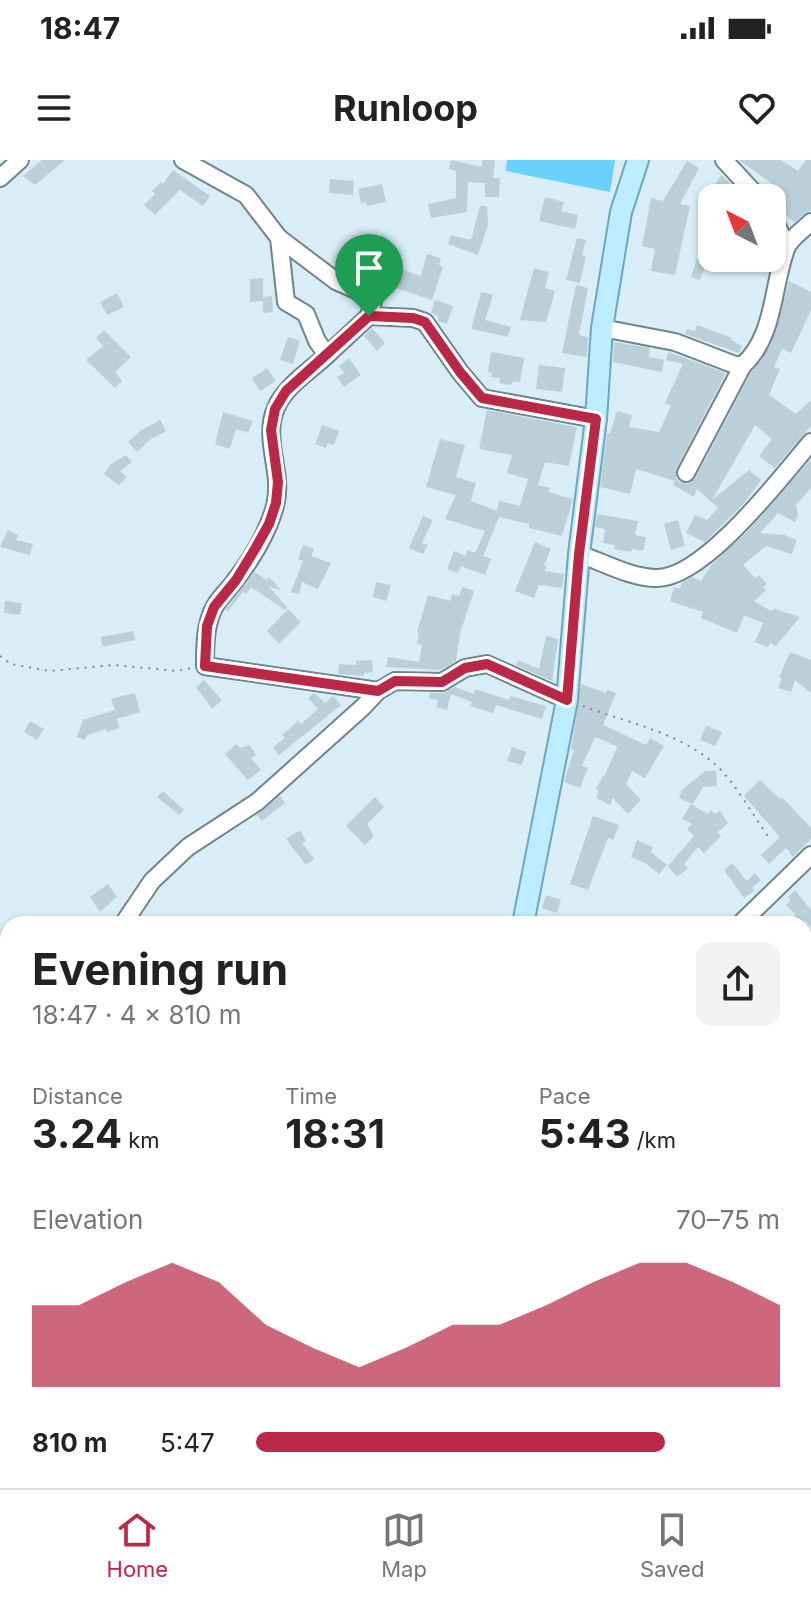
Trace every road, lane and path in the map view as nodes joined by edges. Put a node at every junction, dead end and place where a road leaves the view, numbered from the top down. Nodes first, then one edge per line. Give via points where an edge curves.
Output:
1 (20, 160) edge
2 (183, 160) edge
3 (638, 160) edge
4 (724, 160) edge
5 (0, 178) edge
6 (746, 184) edge
7 (811, 222) edge
8 (279, 238) junction
9 (786, 246) edge
10 (780, 272) edge
11 (369, 316) junction
12 (602, 328) junction
13 (327, 355) junction
14 (743, 365) junction
15 (596, 419) junction
16 (811, 442) edge
17 (686, 473) dead end
18 (579, 554) junction
19 (0, 656) edge
20 (205, 666) junction
21 (378, 691) junction
22 (567, 700) junction
23 (769, 838) dead end
24 (811, 855) edge
25 (128, 916) edge
26 (525, 916) edge
27 (748, 916) edge

1 - 5 street
2 - 8 street via 246,195
3 - 12 main road via 621,212
4 - 6 street
7 - 9 street
8 - 11 street via 336,281 374,298
8 - 13 street via 286,302 306,314
10 - 14 street via 764,335
11 - 13 street
11 - 15 street via 425,322 482,398
12 - 14 street via 675,342
12 - 15 main road
13 - 20 street via 286,391 275,409 271,430 276,503 255,549 214,607 207,626
14 - 17 street
15 - 18 main road
16 - 18 street via 724,542 678,572 659,579 642,576
18 - 22 main road
19 - 20 path via 11,664 49,671 132,665 177,671
20 - 21 street
21 - 22 street via 395,681 442,682 465,668 487,664
21 - 25 street via 257,802 188,847 152,881
22 - 23 path via 690,747 720,768
22 - 26 main road
24 - 27 street

